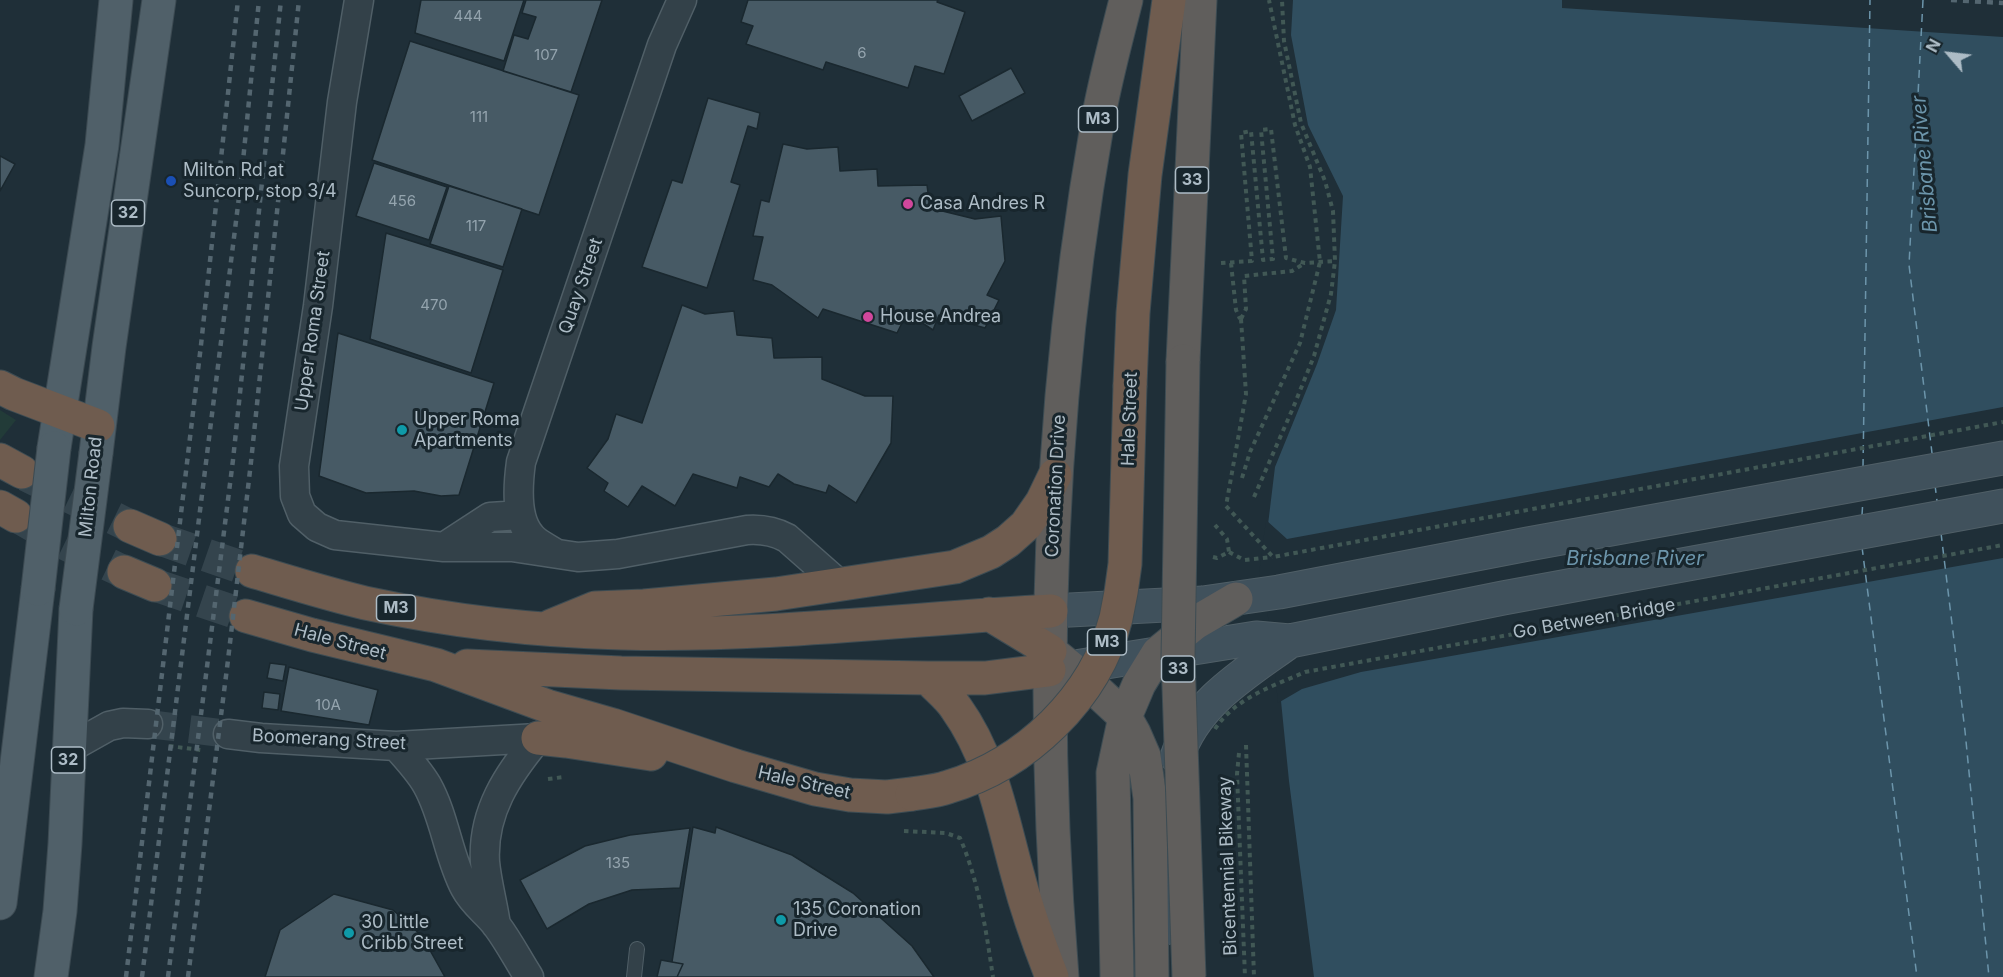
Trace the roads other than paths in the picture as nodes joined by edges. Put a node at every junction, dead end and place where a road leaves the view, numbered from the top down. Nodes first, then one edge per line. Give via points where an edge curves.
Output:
1 (116, 0) edge
2 (159, 0) edge
3 (359, 0) edge
4 (1126, 0) edge
5 (1169, 0) edge
6 (1200, 0) edge
7 (678, 4) edge
8 (0, 387) edge
9 (58, 412) junction
10 (97, 440) junction
11 (2003, 458) edge
12 (1055, 475) junction
13 (2003, 506) edge
14 (521, 514) junction
15 (130, 526) tunnel mouth
16 (160, 539) tunnel mouth
17 (444, 547) junction
18 (555, 553) junction
19 (252, 571) tunnel mouth
20 (124, 572) tunnel mouth
21 (838, 583) junction
22 (155, 585) tunnel mouth
23 (1236, 598) junction
24 (1051, 611) junction
25 (989, 614) junction
26 (246, 616) tunnel mouth
27 (544, 629) junction
28 (1290, 641) junction
29 (1158, 653) junction
30 (1056, 663) junction
31 (436, 665) junction
32 (928, 678) junction
33 (1125, 717) junction
34 (153, 734) tunnel mouth
35 (228, 734) tunnel mouth
36 (538, 738) junction
37 (396, 746) junction
38 (68, 749) junction
39 (716, 758) junction
40 (0, 903) edge
41 (496, 925) junction
42 (637, 949) dead end
43 (51, 977) edge
44 (529, 977) edge
45 (634, 977) edge
46 (1052, 977) edge
47 (1062, 977) edge
48 (1117, 977) edge
49 (1152, 977) edge
50 (1163, 977) edge
51 (1189, 977) edge

1 - 9 main road, 32 via 102,145
2 - 10 main road, Milton Road / 32
3 - 17 street, Upper Roma Street via 294,466 295,496 302,514 335,535
4 - 12 highway, Coronation Drive / M3 via 1098,117 1078,239
5 - 39 highway, Hale Street / M3, bridge via 1145,175 1133,313 1125,564 1115,620 1079,694 1064,713 1014,756 965,782 912,794 850,795 768,776
6 - 51 highway, 33, bridge via 1183,361 1178,658
7 - 14 street, Quay Street via 521,462
8 - 9 highway
9 - 10 highway
9 - 40 main road, 32, bridge
10 - 38 main road, Milton Road / 32, bridge via 76,609
11 - 23 main road
12 - 21 highway, M3 via 1026,525 991,552 945,569
12 - 24 highway, Coronation Drive
13 - 28 main road, Go Between Bridge
14 - 17 street via 490,517
14 - 18 street, Quay Street via 531,536
15 - 16 highway
17 - 18 street, Upper Roma Street via 512,547
18 - 21 street, Upper Roma Street via 578,557 618,554 758,530 794,542
19 - 27 highway, M3 via 364,602 461,620
20 - 22 highway
21 - 27 highway, M3 via 776,594 595,608
23 - 24 main road
23 - 29 highway via 1195,623
24 - 25 highway
24 - 30 highway, Coronation Drive
25 - 27 highway via 691,634
25 - 30 highway
26 - 31 highway, Hale Street / M3
28 - 29 main road, Go Between Bridge via 1256,638
28 - 50 main road via 1214,700 1193,721 1183,741 1172,784
29 - 30 main road, Go Between Bridge
29 - 33 highway
30 - 32 highway via 985,678
30 - 33 highway
30 - 47 highway, Coronation Drive via 1054,840
31 - 32 highway via 621,673
31 - 39 highway, Hale Street / M3 via 547,706
32 - 46 highway via 956,707 979,746
33 - 48 highway via 1113,773
33 - 49 highway via 1144,756 1149,790
34 - 38 street via 123,723
35 - 37 street, Boomerang Street
36 - 37 street, Boomerang Street
36 - 39 highway via 650,754
36 - 41 street via 506,780 486,832 485,862
37 - 41 street via 427,785 465,890
38 - 43 main road, Milton Road / 32 via 60,912
41 - 44 street
42 - 45 lane

